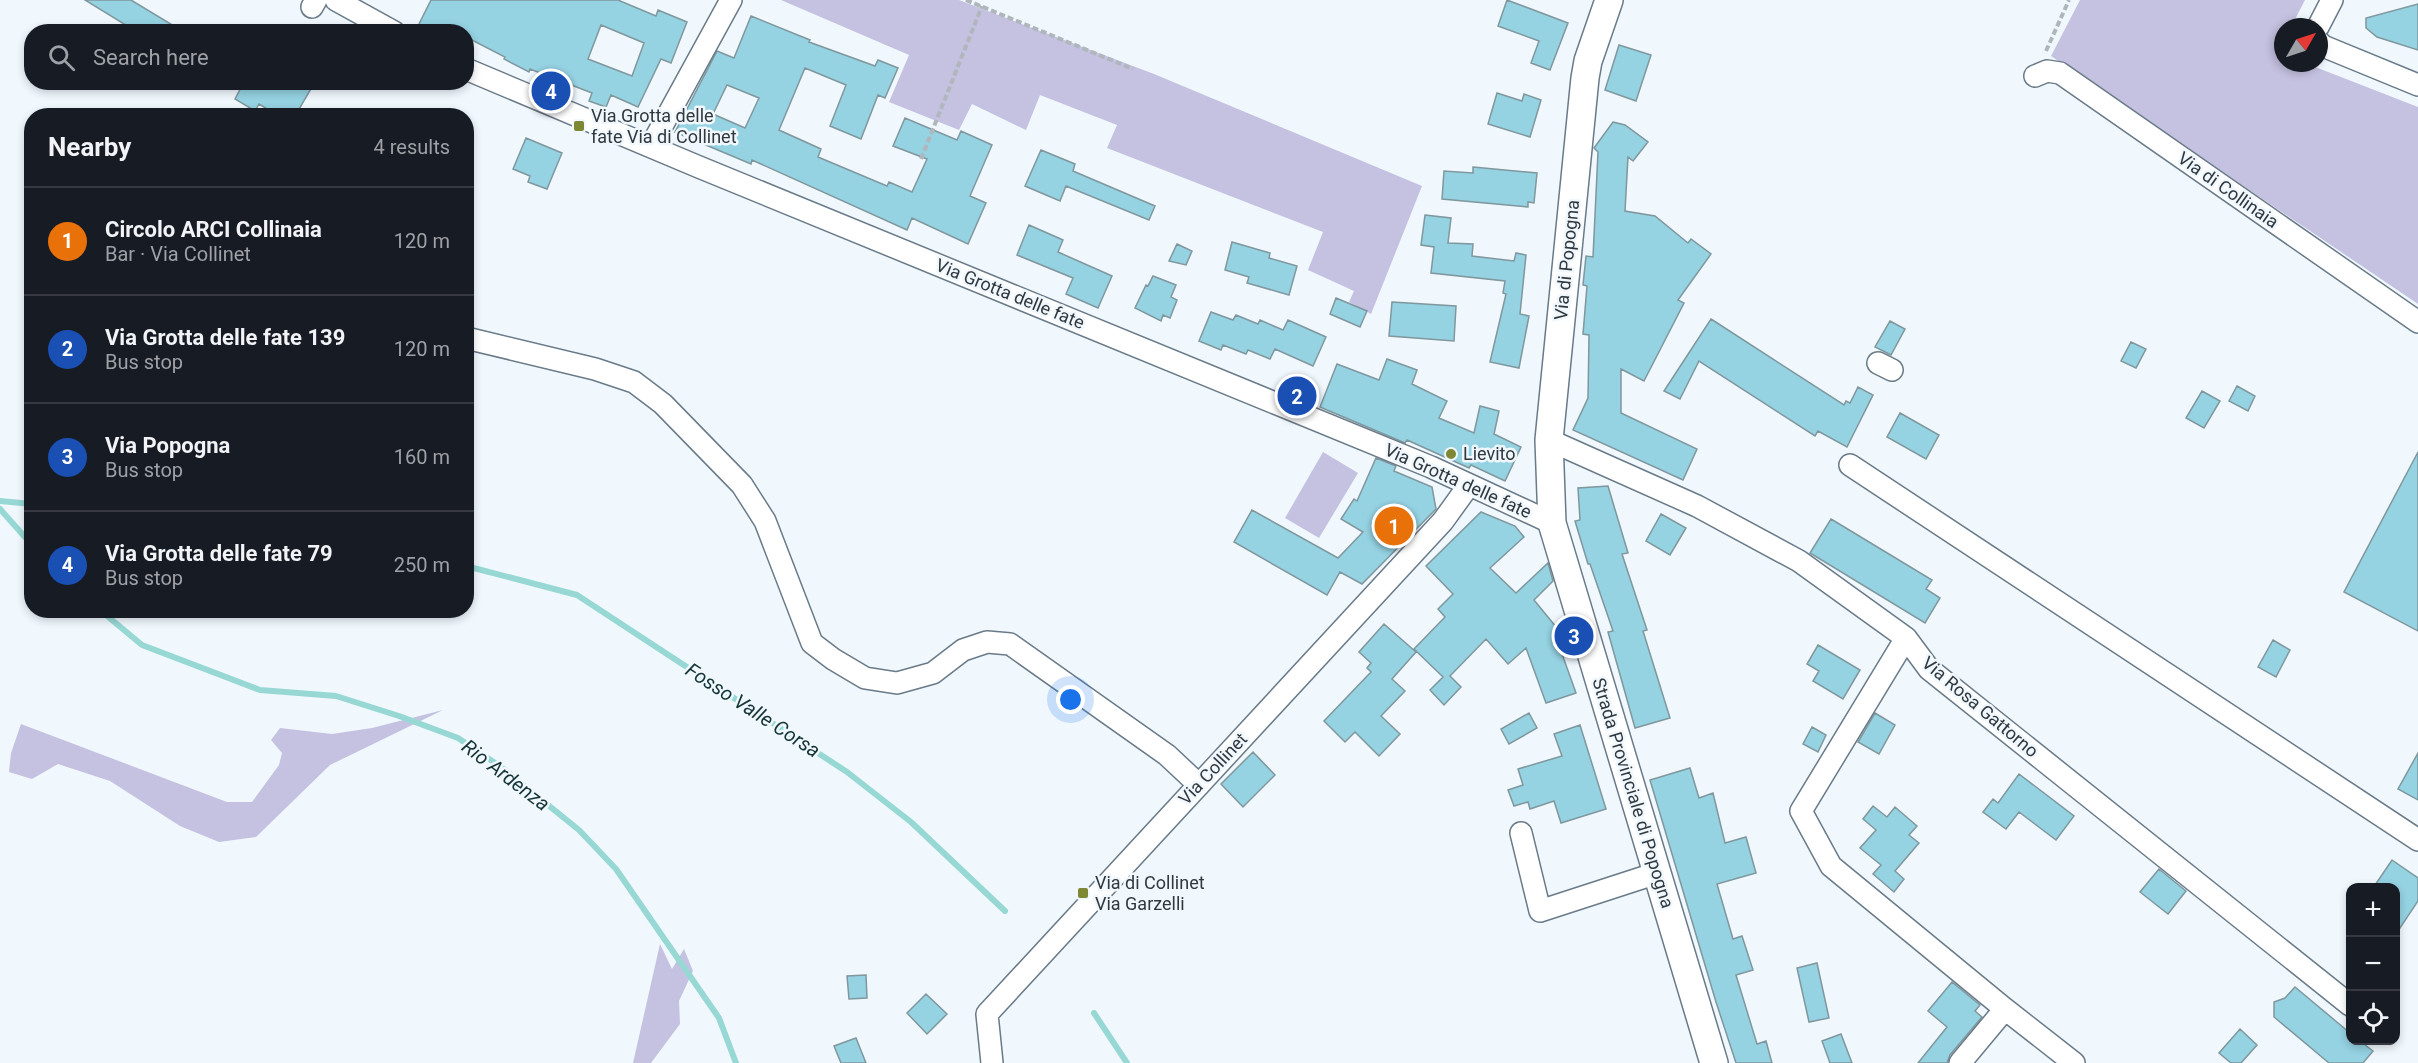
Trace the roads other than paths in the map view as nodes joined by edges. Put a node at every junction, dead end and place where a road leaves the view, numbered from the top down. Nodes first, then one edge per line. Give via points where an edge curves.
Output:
1 (336, 0) edge
2 (731, 0) edge
3 (1609, 0) edge
4 (2332, 0) edge
5 (2323, 18) edge
6 (380, 24) edge
7 (2328, 48) edge
8 (474, 72) edge
9 (2035, 76) road end
10 (2418, 85) edge
11 (651, 146) junction
12 (2418, 322) edge
13 (474, 340) edge
14 (1549, 440) junction
15 (1850, 458) dead end
16 (1469, 485) junction
17 (1552, 523) junction
18 (1906, 638) junction
19 (1199, 785) junction
20 (1521, 832) dead end
21 (2418, 840) edge
22 (1657, 873) junction
23 (2346, 1002) edge
24 (2005, 1009) junction
25 (992, 1063) edge
26 (1714, 1063) edge
27 (1960, 1063) edge
28 (2074, 1063) edge

1 - 6 street
2 - 11 street
3 - 14 main road, Via di Popogna via 1585,78
4 - 5 street
7 - 10 street
8 - 11 street, Via Grotta delle fate
9 - 12 street, Via di Collinaia via 2047,71 2060,73
11 - 16 street, Via Grotta delle fate via 1173,353
13 - 19 street via 634,382 663,404 742,485 765,521 812,643 832,659 865,678 897,683 933,673 963,650 987,642 1010,644 1167,755
14 - 17 main road, Via di Popogna
14 - 18 street, Via Rosa Gattorno via 1697,506 1799,561
15 - 21 street
16 - 17 street, Via Grotta delle fate
16 - 19 street, Via Collinet via 1443,520
17 - 22 main road, Strada Provinciale di Popogna
18 - 23 street, Via Rosa Gattorno via 1929,669
18 - 24 street via 1801,812 1831,866
19 - 25 street, Via Collinet via 987,1014
20 - 22 street via 1540,911
22 - 26 main road, Strada Provinciale di Popogna
24 - 27 street
24 - 28 street

